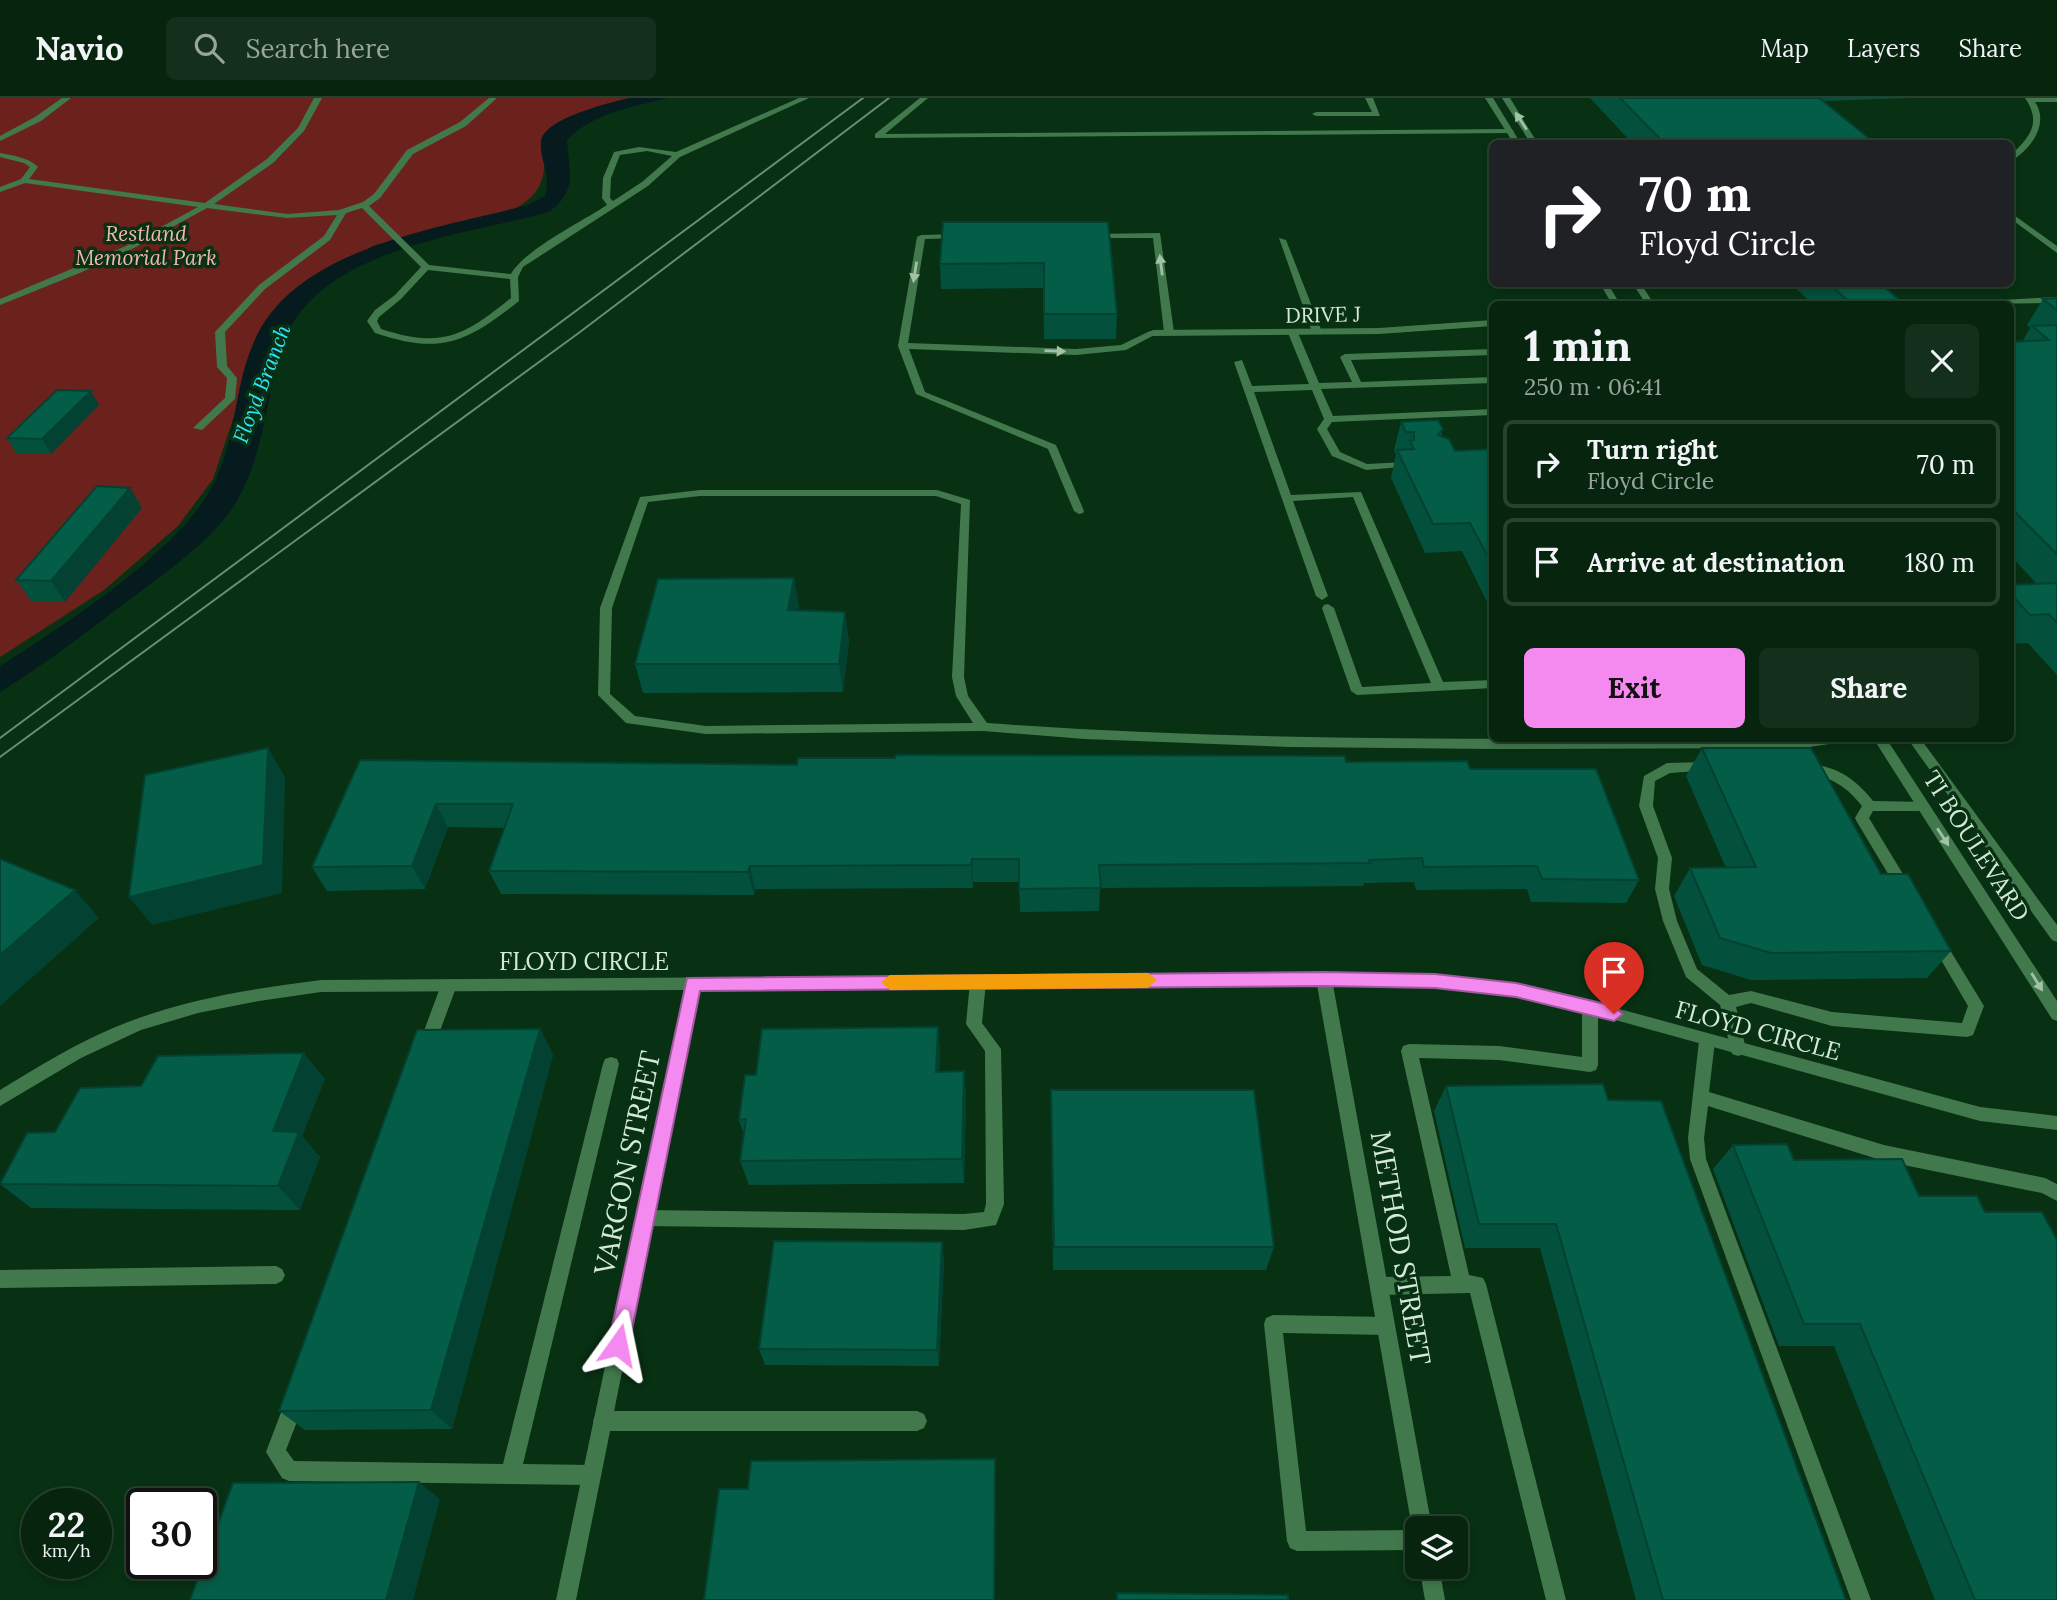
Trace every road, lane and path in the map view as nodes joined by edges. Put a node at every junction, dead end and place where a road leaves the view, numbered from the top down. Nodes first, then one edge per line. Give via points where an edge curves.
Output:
1 (67, 98) edge
2 (318, 98) edge
3 (493, 98) edge
4 (805, 98) edge
5 (924, 98) edge
6 (1369, 98) edge
7 (1489, 98) edge
8 (1506, 98) edge
9 (2030, 99) edge
10 (2057, 100) edge
11 (1316, 114) dead end
12 (1510, 131) junction
13 (0, 139) edge
14 (1516, 140) edge
15 (1532, 140) edge
16 (0, 155) edge
17 (677, 156) junction
18 (2014, 156) edge
19 (24, 181) junction
20 (0, 190) edge
21 (206, 204) junction
22 (364, 205) junction
23 (613, 206) junction
24 (343, 211) junction
25 (2014, 217) edge
26 (977, 236) edge
27 (1074, 236) edge
28 (1282, 240) dead end
29 (2057, 250) edge
30 (426, 267) junction
31 (514, 277) junction
32 (2057, 300) edge
33 (0, 302) edge
34 (2014, 302) edge
35 (1489, 323) edge
36 (1169, 332) junction
37 (1317, 332) junction
38 (1293, 333) junction
39 (903, 346) junction
40 (1489, 352) edge
41 (1239, 362) dead end
42 (1489, 380) edge
43 (1358, 385) junction
44 (1316, 386) junction
45 (1248, 389) junction
46 (1489, 412) edge
47 (1329, 419) junction
48 (198, 428) dead end
49 (1401, 464) edge
50 (1287, 498) junction
51 (1079, 511) dead end
52 (1489, 684) edge
53 (1439, 687) junction
54 (983, 727) junction
55 (1799, 742) edge
56 (1882, 742) edge
57 (1916, 742) edge
58 (1789, 766) edge
59 (1721, 767) edge
60 (1869, 806) junction
61 (1922, 806) junction
62 (1912, 900) edge
63 (1926, 924) edge
64 (2057, 936) edge
65 (1324, 979) junction
66 (978, 982) junction
67 (693, 984) junction
68 (449, 985) junction
69 (1727, 1002) junction
70 (1590, 1007) junction
71 (2057, 1014) edge
72 (1707, 1041) junction
73 (1738, 1049) junction
74 (420, 1063) edge
75 (611, 1064) dead end
76 (1701, 1097) junction
77 (0, 1099) edge
78 (2057, 1123) edge
79 (2057, 1193) edge
80 (645, 1217) junction
81 (276, 1275) dead end
82 (0, 1279) edge
83 (1462, 1284) junction
84 (1379, 1286) junction
85 (1386, 1326) junction
86 (300, 1387) edge
87 (603, 1421) junction
88 (918, 1421) dead end
89 (510, 1473) junction
90 (591, 1475) junction
91 (1420, 1516) edge
92 (1405, 1540) edge
93 (1431, 1579) edge
94 (566, 1600) edge
95 (1435, 1600) edge
96 (1556, 1600) edge
97 (1861, 1600) edge

1 - 13 street
2 - 21 street via 304,127 286,146 258,172
3 - 22 street via 463,124 410,152 384,188
4 - 17 street
5 - 12 street via 877,135
6 - 11 street via 1377,114
7 - 12 street
15 -> 8 street
9 - 10 street
9 - 18 street via 2039,116 2035,136
12 - 14 street
16 - 19 street via 32,164 34,172
17 - 23 street
17 - 23 street via 652,148 617,154 607,178 606,198
19 - 20 street
19 - 21 street
21 - 24 street via 287,216
21 - 33 street via 90,265
22 - 24 street
22 - 30 street
23 - 31 street via 533,256
24 - 48 street via 327,238 262,287 220,332 222,367 232,378 230,400
25 - 29 street
26 -> 39 street via 921,237
36 -> 27 street via 1157,235
28 - 37 street
30 - 31 street
30 - 31 street via 409,280 402,293 376,311 372,321 378,331 422,342 461,338 516,299
32 - 34 street
35 - 37 street, DRIVE J
36 - 38 street, DRIVE J
39 -> 36 street, DRIVE J via 1076,352 1123,348 1153,333
37 - 38 street, DRIVE J
38 - 44 street
39 - 51 street via 921,394 1052,447
40 - 43 street via 1345,357
41 - 45 street
42 - 43 street
43 - 44 street
44 - 45 street
44 - 47 street
45 - 50 street
46 - 47 street
47 - 49 street via 1322,429 1336,454 1366,467
50 - 53 street via 1357,494
50 - 53 street via 1357,691
52 - 53 street
54 - 54 street via 706,730 631,720 604,695 603,651 606,608 644,499 700,493 936,493 966,502 958,677 962,696
54 - 55 street via 1264,744
56 - 61 street, TI BOULEVARD
57 - 64 street, TI BOULEVARD
58 - 60 street via 1832,771 1850,781
59 - 69 street via 1667,768 1649,779 1646,806 1665,858 1662,889 1670,920 1691,973
60 - 61 street
60 - 62 street via 1862,818
61 -> 71 street, TI BOULEVARD
63 - 69 street via 1976,1006 1967,1030 1832,1019 1751,997
65 - 66 street, FLOYD CIRCLE
65 - 70 street, FLOYD CIRCLE via 1435,981 1516,990
65 - 84 street, METHOD STREET
66 - 67 street, FLOYD CIRCLE
66 - 80 street via 974,1024 993,1049 995,1204 990,1220
67 - 68 street, FLOYD CIRCLE
67 - 80 street, VARGON STREET
68 - 74 street
68 - 77 street, FLOYD CIRCLE via 321,986 246,995 156,1018 115,1034
69 - 73 street
70 - 72 street, FLOYD CIRCLE
70 - 83 street via 1590,1065 1499,1053 1409,1051
72 - 73 street, FLOYD CIRCLE
72 - 76 street
73 - 78 street, FLOYD CIRCLE via 1980,1114
75 - 89 street
76 - 79 street via 1884,1153 2045,1186
76 - 97 street via 1698,1159
80 - 87 street, VARGON STREET
81 - 82 street
83 - 84 street
83 - 96 street via 1477,1284
84 - 85 street, METHOD STREET
85 - 91 street, METHOD STREET
85 - 92 street via 1273,1324 1297,1541
86 - 89 street via 276,1452 289,1471
87 - 88 street
87 - 90 street, VARGON STREET
89 - 90 street
90 - 94 street, VARGON STREET
93 - 95 street

